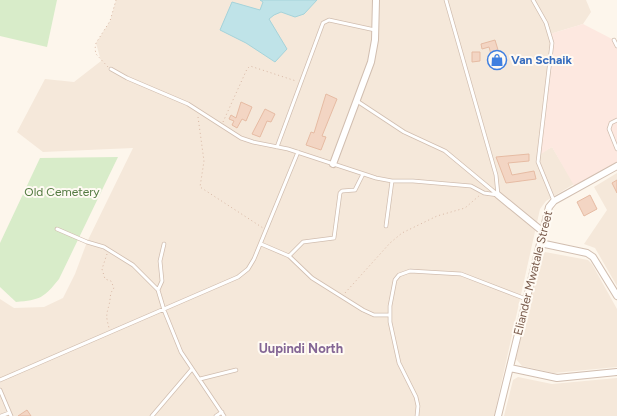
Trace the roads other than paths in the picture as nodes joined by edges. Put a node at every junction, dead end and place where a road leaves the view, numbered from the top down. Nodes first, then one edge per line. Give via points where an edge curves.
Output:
1 (376, 0) edge
2 (446, 0) edge
3 (533, 0) edge
4 (375, 30) junction
5 (614, 40) dead end
6 (617, 46) edge
7 (111, 69) road end
8 (357, 101) junction
9 (617, 120) edge
10 (277, 147) junction
11 (617, 150) edge
12 (298, 152) junction
13 (333, 164) junction
14 (617, 166) edge
15 (363, 174) junction
16 (392, 182) junction
17 (498, 195) junction
18 (554, 201) junction
19 (386, 226) dead end
20 (57, 229) dead end
21 (542, 231) junction
22 (540, 243) junction
23 (164, 244) dead end
24 (261, 244) junction
25 (289, 256) junction
26 (158, 290) junction
27 (617, 296) edge
28 (526, 299) junction
29 (164, 310) junction
30 (389, 315) junction
31 (510, 368) junction
32 (192, 369) junction
33 (236, 370) dead end
34 (617, 372) edge
35 (200, 379) junction
36 (0, 380) edge
37 (0, 390) edge
38 (222, 412) junction
39 (10, 414) edge
40 (1, 416) edge
41 (152, 416) edge
42 (216, 416) edge
43 (224, 416) edge
44 (417, 416) edge
45 (498, 416) edge

1 - 4 street
2 - 17 lane via 496,175
3 - 18 lane via 546,23 552,43 538,162
4 - 8 street via 372,56
4 - 10 lane via 325,20
5 - 6 lane
7 - 10 lane via 174,97 241,138
8 - 13 street
8 - 17 lane via 404,132 445,151
9 - 11 lane via 611,123 609,129
10 - 12 lane
12 - 13 lane
12 - 24 lane
13 - 15 lane
14 - 18 street, Eliander Mwatale Street
15 - 16 lane
15 - 25 lane via 355,190 340,193 334,238 303,242
16 - 17 lane via 413,181 471,186 484,193
16 - 19 lane
17 - 21 street
18 - 21 street, Eliander Mwatale Street via 549,207
20 - 26 lane via 108,249 133,265
21 - 22 street, Eliander Mwatale Street
22 - 27 street via 587,253
22 - 28 street, Eliander Mwatale Street
23 - 26 lane via 160,261 162,282
24 - 25 lane
24 - 29 lane via 248,269 238,277
25 - 30 lane via 312,278 341,297 369,313
26 - 29 lane
28 - 30 lane via 461,274 410,271 403,272 395,280
28 - 31 street, Eliander Mwatale Street
29 - 32 lane via 181,352
29 - 36 lane
30 - 44 lane via 399,362 416,397
31 - 34 street via 557,378
31 - 45 street, Eliander Mwatale Street
32 - 35 lane
32 - 41 lane
33 - 35 lane
35 - 38 lane
37 - 39 lane
38 - 42 lane
38 - 43 lane
39 - 40 lane

